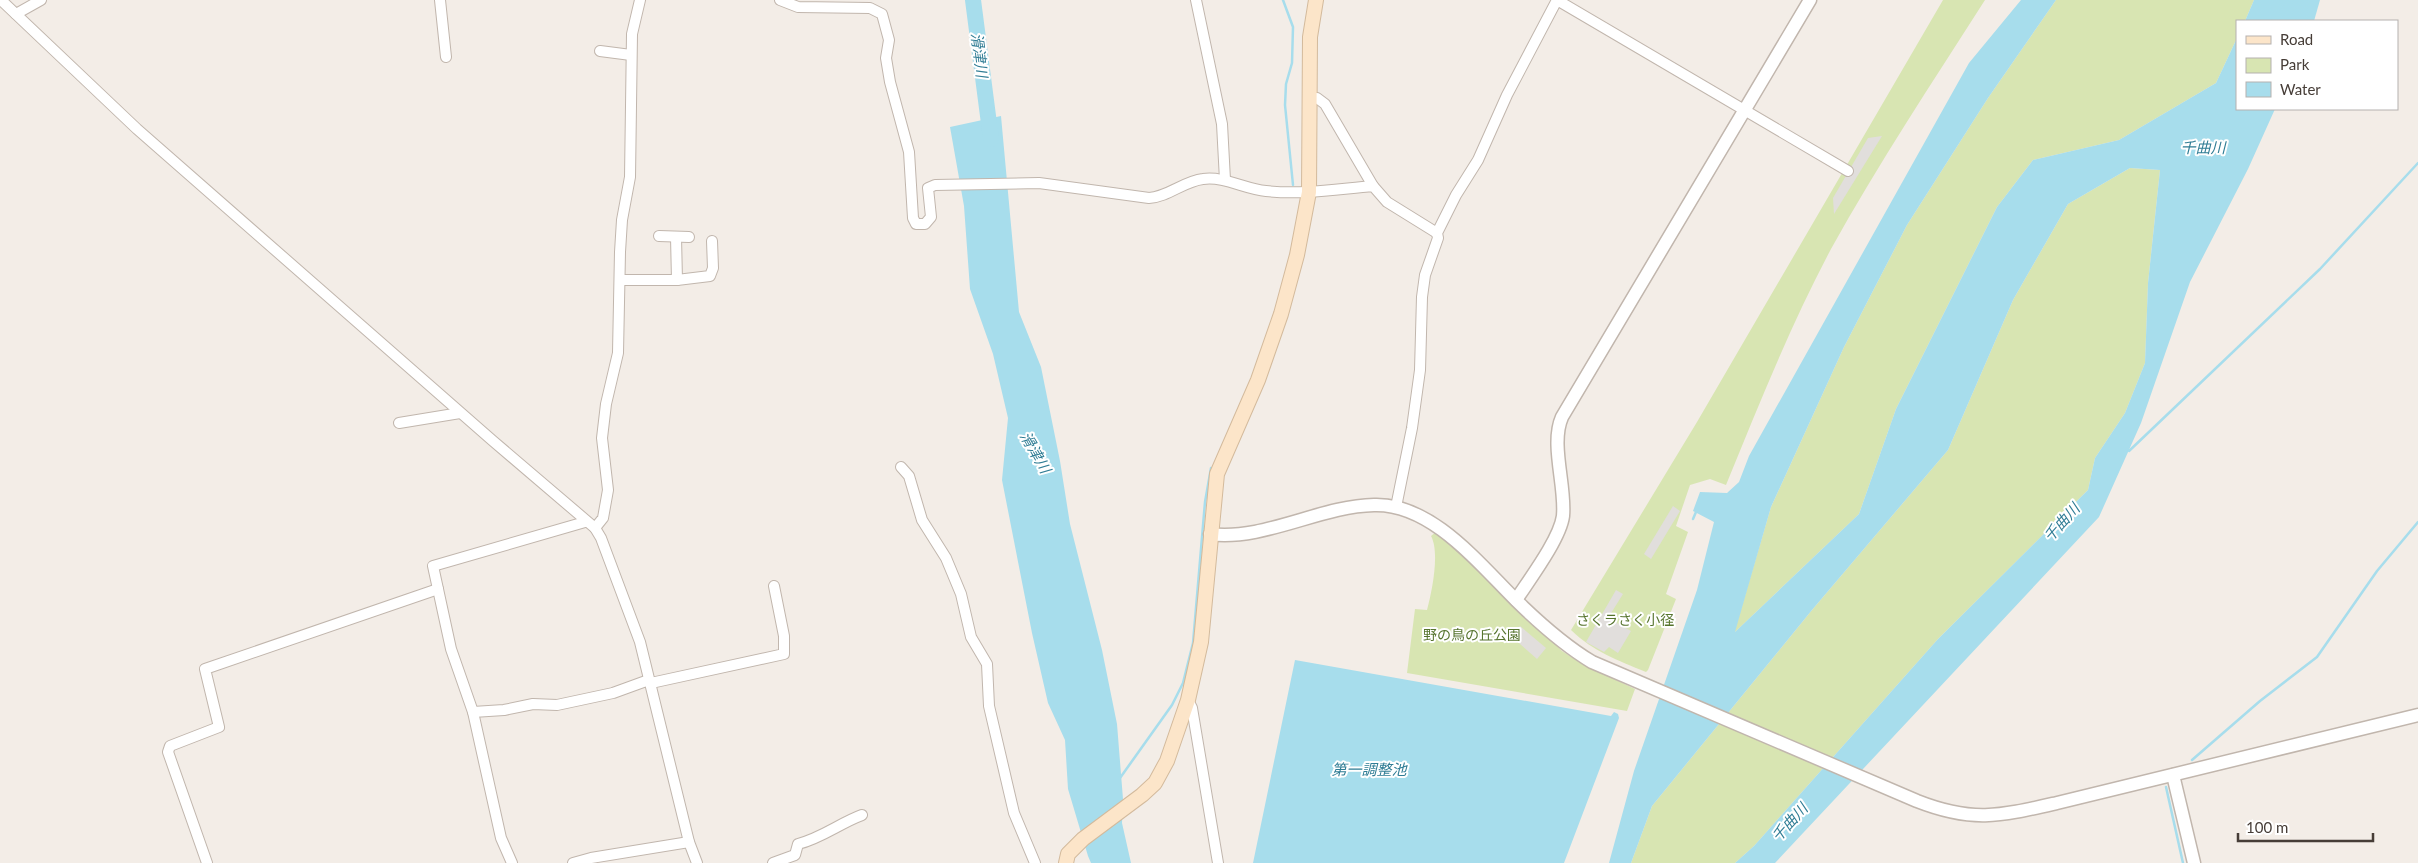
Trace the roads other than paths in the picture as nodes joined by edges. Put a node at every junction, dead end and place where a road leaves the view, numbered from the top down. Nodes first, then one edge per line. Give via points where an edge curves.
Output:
1 (1, 0) edge
2 (41, 0) edge
3 (440, 0) edge
4 (640, 0) edge
5 (780, 0) edge
6 (1196, 0) edge
7 (1316, 0) edge
8 (1557, 0) edge
9 (1810, 0) edge
10 (16, 14) junction
11 (600, 51) dead end
12 (632, 55) junction
13 (446, 57) dead end
14 (1310, 98) junction
15 (1744, 111) junction
16 (1848, 171) dead end
17 (1225, 180) junction
18 (1373, 186) junction
19 (1309, 192) junction
20 (1437, 233) junction
21 (659, 236) dead end
22 (676, 237) junction
23 (689, 237) dead end
24 (712, 241) dead end
25 (621, 280) junction
26 (677, 280) junction
27 (460, 413) junction
28 (399, 423) dead end
29 (901, 468) dead end
30 (1396, 507) junction
31 (585, 522) junction
32 (595, 528) junction
33 (1210, 534) junction
34 (774, 586) dead end
35 (438, 589) junction
36 (1516, 600) junction
37 (651, 683) junction
38 (1188, 700) junction
39 (473, 712) junction
40 (2418, 715) edge
41 (2173, 775) junction
42 (862, 814) dead end
43 (690, 842) junction
44 (1069, 857) edge
45 (207, 863) edge
46 (512, 863) edge
47 (573, 863) edge
48 (697, 863) edge
49 (772, 863) edge
50 (1035, 863) edge
51 (1218, 863) edge
52 (2194, 863) edge

1 - 10 street
2 - 10 street
3 - 13 street
4 - 12 street via 632,34
5 - 17 street via 798,7 870,8 882,14 889,40 886,58 890,82 909,152 916,224 924,224 931,217 928,188 935,186 1039,183 1149,198 1202,179
6 - 17 street via 1222,124
7 - 14 main road via 1310,37
8 - 15 street
8 - 20 street via 1507,95 1478,160
9 - 15 street
10 - 27 street via 137,128
11 - 12 street
12 - 25 street via 630,177 622,220
14 - 18 street via 1317,98 1325,104
14 - 19 main road
15 - 16 street
15 - 36 street via 1562,417 1557,431 1562,495 1560,526
17 - 19 street via 1264,191
18 - 19 street
18 - 20 street via 1387,202
19 - 33 main road via 1281,314 1258,380 1217,474
20 - 30 street via 1425,275 1420,370
21 - 22 street
22 - 23 street
22 - 26 street
24 - 26 street via 713,268 710,276
25 - 26 street
25 - 32 street via 618,353 602,438 608,499 601,524
27 - 28 street
27 - 31 street
29 - 50 street via 909,476 922,520 946,558 961,594 973,642 987,664 988,697 1014,813
30 - 33 street via 1367,506 1247,534
30 - 36 street via 1438,526
31 - 32 street
31 - 35 street via 433,566
32 - 37 street via 640,642
33 - 38 main road via 1201,642
34 - 37 street via 784,636 784,654
35 - 39 street via 451,649
35 - 45 street via 205,669 219,727 170,746 168,752
36 - 41 street via 1577,653 1606,669 1954,814 1993,816
37 - 39 street via 646,681 613,693 557,704
37 - 43 street
38 - 44 main road via 1164,767 1149,790 1083,839
38 - 51 street
39 - 46 street via 501,838
40 - 41 street
41 - 52 street
42 - 49 street via 798,844 795,855
43 - 47 street
43 - 48 street

